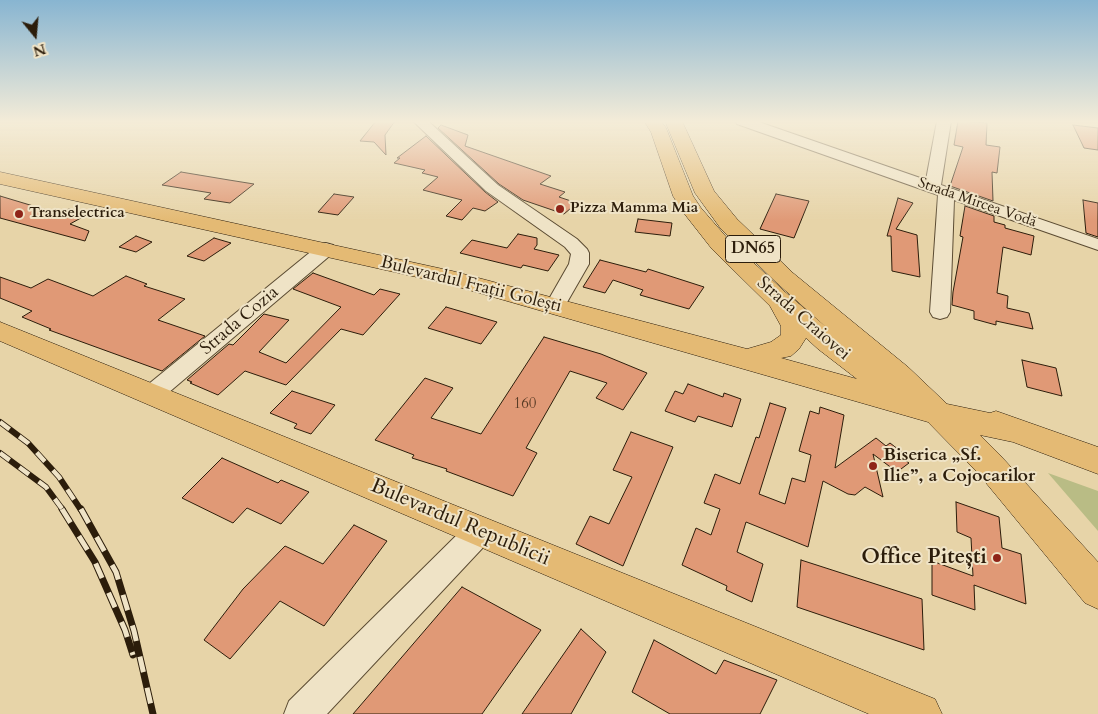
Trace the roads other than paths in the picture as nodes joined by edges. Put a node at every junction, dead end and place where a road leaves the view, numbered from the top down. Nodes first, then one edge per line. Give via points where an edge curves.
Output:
1 (456, 154) edge
2 (668, 154) edge
3 (688, 154) edge
4 (837, 154) edge
5 (942, 154) edge
6 (0, 178) edge
7 (939, 190) junction
8 (1098, 245) edge
9 (326, 249) junction
10 (776, 298) junction
11 (555, 306) junction
12 (940, 312) dead end
13 (0, 331) edge
14 (747, 359) junction
15 (898, 374) junction
16 (153, 394) junction
17 (936, 413) junction
18 (1012, 430) junction
19 (1098, 461) edge
20 (480, 531) junction
21 (1098, 590) edge
22 (302, 714) edge
23 (920, 714) edge

1 - 11 street via 492,188 571,243 580,253 579,264
2 - 10 main road, Strada Craiovei / DN65 via 693,212 720,244
3 - 15 main road, DN65 via 705,192 729,224 792,284
4 - 7 street, Strada Mircea Vodă
5 - 7 street
6 - 9 main road, Bulevardul Frații Golești
7 - 8 street, Strada Mircea Vodă
7 - 12 street
9 - 11 main road, Bulevardul Frații Golești
9 - 16 street, Strada Cozia
10 - 14 main road via 791,317 794,335 781,349
10 - 17 main road, Strada Craiovei / DN65 via 862,369
11 - 14 main road, Bulevardul Frații Golești
13 - 16 main road, Bulevardul Republicii
14 - 17 main road, Bulevardul Frații Golești
15 - 17 main road, DN65
15 - 18 main road, DN65
16 - 20 main road, Bulevardul Republicii
17 - 18 main road, DN65
17 - 21 main road via 988,463
18 - 19 main road
20 - 22 street
20 - 23 main road, Bulevardul Republicii

